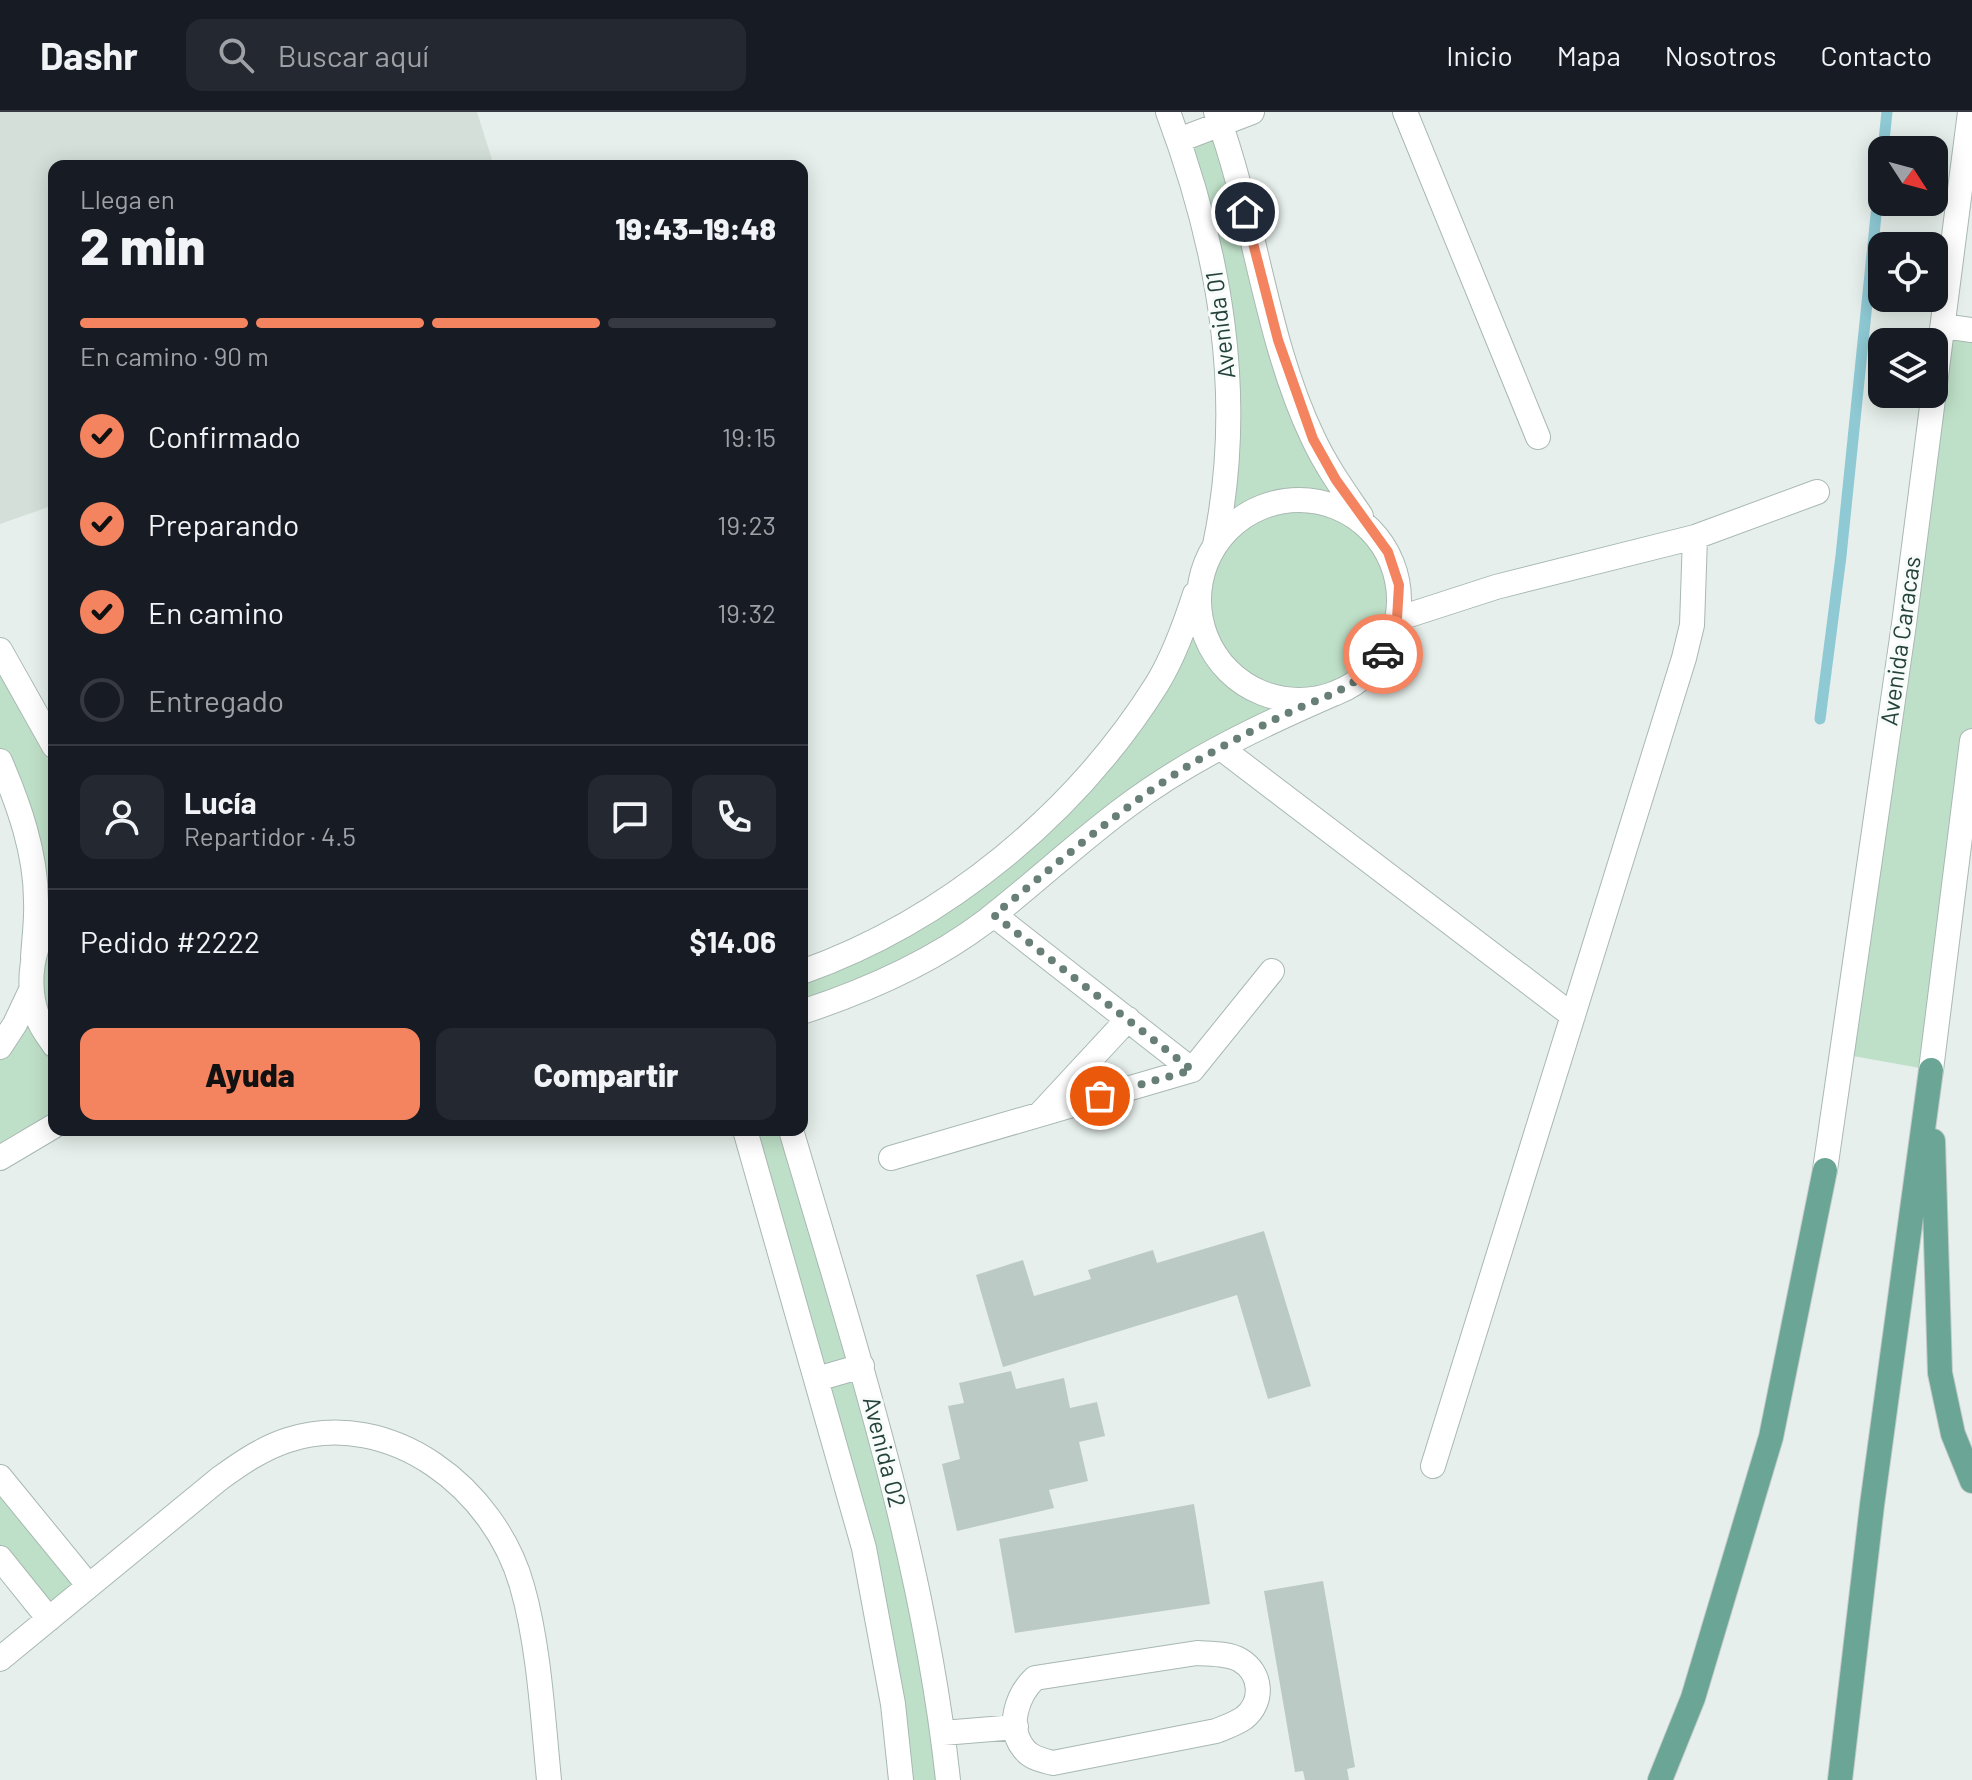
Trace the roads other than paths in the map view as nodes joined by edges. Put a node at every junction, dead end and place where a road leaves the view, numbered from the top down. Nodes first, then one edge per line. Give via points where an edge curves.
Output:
1 (1168, 112) edge
2 (1252, 112) edge
3 (1405, 112) edge
4 (1970, 112) edge
5 (1218, 118) edge
6 (1179, 140) junction
7 (1962, 266) edge
8 (1943, 326) junction
9 (1972, 330) edge
10 (1538, 437) dead end
11 (1817, 492) dead end
12 (1367, 525) junction
13 (1695, 537) junction
14 (1215, 545) junction
15 (1201, 577) junction
16 (1397, 619) junction
17 (0, 650) edge
18 (1340, 691) junction
19 (48, 736) edge
20 (1972, 741) edge
21 (1221, 748) junction
22 (0, 761) edge
23 (994, 915) junction
24 (48, 925) edge
25 (33, 958) junction
26 (808, 969) edge
27 (1272, 971) dead end
28 (31, 990) junction
29 (808, 1010) edge
30 (1573, 1016) junction
31 (1128, 1019) junction
32 (48, 1036) edge
33 (0, 1047) edge
34 (1192, 1070) junction
35 (1931, 1070) junction
36 (1039, 1114) junction
37 (48, 1130) edge
38 (747, 1136) edge
39 (793, 1136) edge
40 (0, 1158) edge
41 (891, 1158) dead end
42 (1825, 1170) joint
43 (862, 1366) junction
44 (817, 1379) junction
45 (1433, 1466) dead end
46 (0, 1477) edge
47 (1972, 1481) edge
48 (0, 1558) edge
49 (89, 1586) junction
50 (49, 1619) junction
51 (0, 1659) edge
52 (1016, 1727) junction
53 (943, 1733) junction
54 (549, 1780) edge
55 (901, 1780) edge
56 (948, 1780) edge
57 (1660, 1780) edge
58 (1840, 1780) edge

1 - 6 street, Avenida 01
2 - 5 street
3 - 10 street
4 - 7 street, Avenida Caracas
5 - 6 street
5 - 12 street, Avenida 01 via 1296,397 1313,439
6 - 14 street, Avenida 01 via 1211,247 1225,337 1228,457
7 - 8 street, Avenida Caracas
8 - 9 street
8 - 42 street, Avenida Caracas
11 - 13 street
12 - 14 street via 1337,506 1304,499 1269,504 1239,520
12 - 16 street via 1388,552 1399,585
13 - 16 street via 1496,587
13 - 30 street via 1692,625 1684,658
14 - 15 street
15 - 18 street via 1199,608 1207,640 1223,666 1248,687 1277,698 1309,700
15 - 26 street via 1158,682 1107,753 1054,809 954,894 907,924
16 - 18 street via 1386,649 1367,674
17 - 19 street
18 - 21 street
20 - 35 street
21 - 23 street via 1128,805
21 - 30 street
22 - 25 street via 34,865
23 - 29 street via 922,961
23 - 31 street
24 - 25 street
25 - 28 street
27 - 34 street
28 - 32 street
28 - 33 street
30 - 45 street
31 - 34 street
31 - 36 street
34 - 36 street
35 - 47 main road via 1940,1373 1953,1434
35 - 58 main road
36 - 41 street
37 - 40 street
38 - 44 street, Avenida 02
39 - 43 street, Avenida 02
42 - 57 main road via 1771,1437 1693,1698
43 - 44 street
43 - 53 street, Avenida 02 via 921,1606
44 - 55 street, Avenida 02 via 864,1548 893,1704
46 - 49 street
48 - 50 street
49 - 50 street
49 - 54 street via 219,1479 289,1439 340,1434 372,1437 403,1448 465,1487 511,1556 529,1617
50 - 51 street
52 - 52 street via 1024,1749 1053,1763 1233,1725 1257,1700 1259,1683 1239,1659 1197,1653 1051,1674 1035,1678 1022,1690
52 - 53 street
53 - 56 street, Avenida 02

